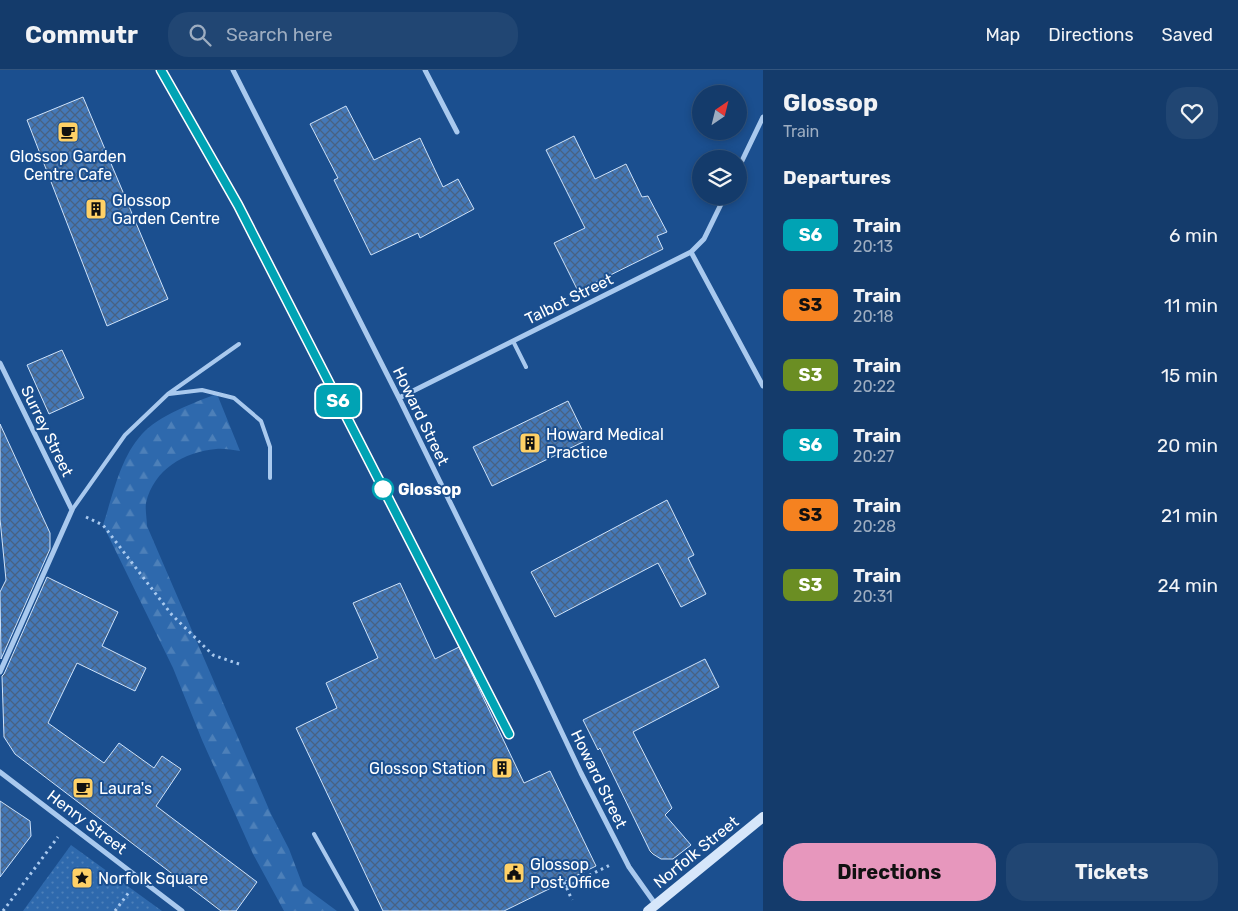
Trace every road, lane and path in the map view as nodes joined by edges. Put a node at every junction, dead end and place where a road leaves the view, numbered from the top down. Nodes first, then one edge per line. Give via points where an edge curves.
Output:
1 (233, 70) edge
2 (425, 70) edge
3 (763, 117) edge
4 (457, 132) dead end
5 (747, 150) edge
6 (721, 205) edge
7 (691, 252) junction
8 (513, 341) junction
9 (239, 344) dead end
10 (0, 363) edge
11 (526, 367) dead end
12 (763, 386) edge
13 (168, 394) junction
14 (399, 398) junction
15 (270, 478) dead end
16 (72, 510) junction
17 (238, 664) dead end
18 (0, 672) edge
19 (0, 772) edge
20 (763, 817) edge
21 (67, 824) junction
22 (314, 834) dead end
23 (625, 858) junction
24 (140, 878) junction
25 (564, 882) dead end
26 (566, 887) junction
27 (572, 900) dead end
28 (652, 908) edge
29 (3, 911) edge
30 (115, 911) edge
31 (182, 911) edge
32 (357, 911) edge

1 - 14 street, Howard Street
2 - 4 street
3 - 5 street
6 - 7 street, Talbot Street via 704,239
7 - 8 street, Talbot Street
7 - 12 street
8 - 11 lane
8 - 14 street, Talbot Street
9 - 13 lane
10 - 16 street, Surrey Street
13 - 15 lane via 202,390 234,398 261,421 270,447
13 - 16 lane via 125,434
14 - 23 street, Howard Street
16 - 17 path via 102,525 172,615 213,655
16 - 18 street
19 - 21 street, Henry Street
20 - 28 main road, Norfolk Street
21 - 24 street, Henry Street
21 - 29 path
22 - 32 lane
23 - 26 path
23 - 28 street, Howard Street
24 - 30 path
24 - 31 street, Henry Street
25 - 26 path
26 - 27 path

